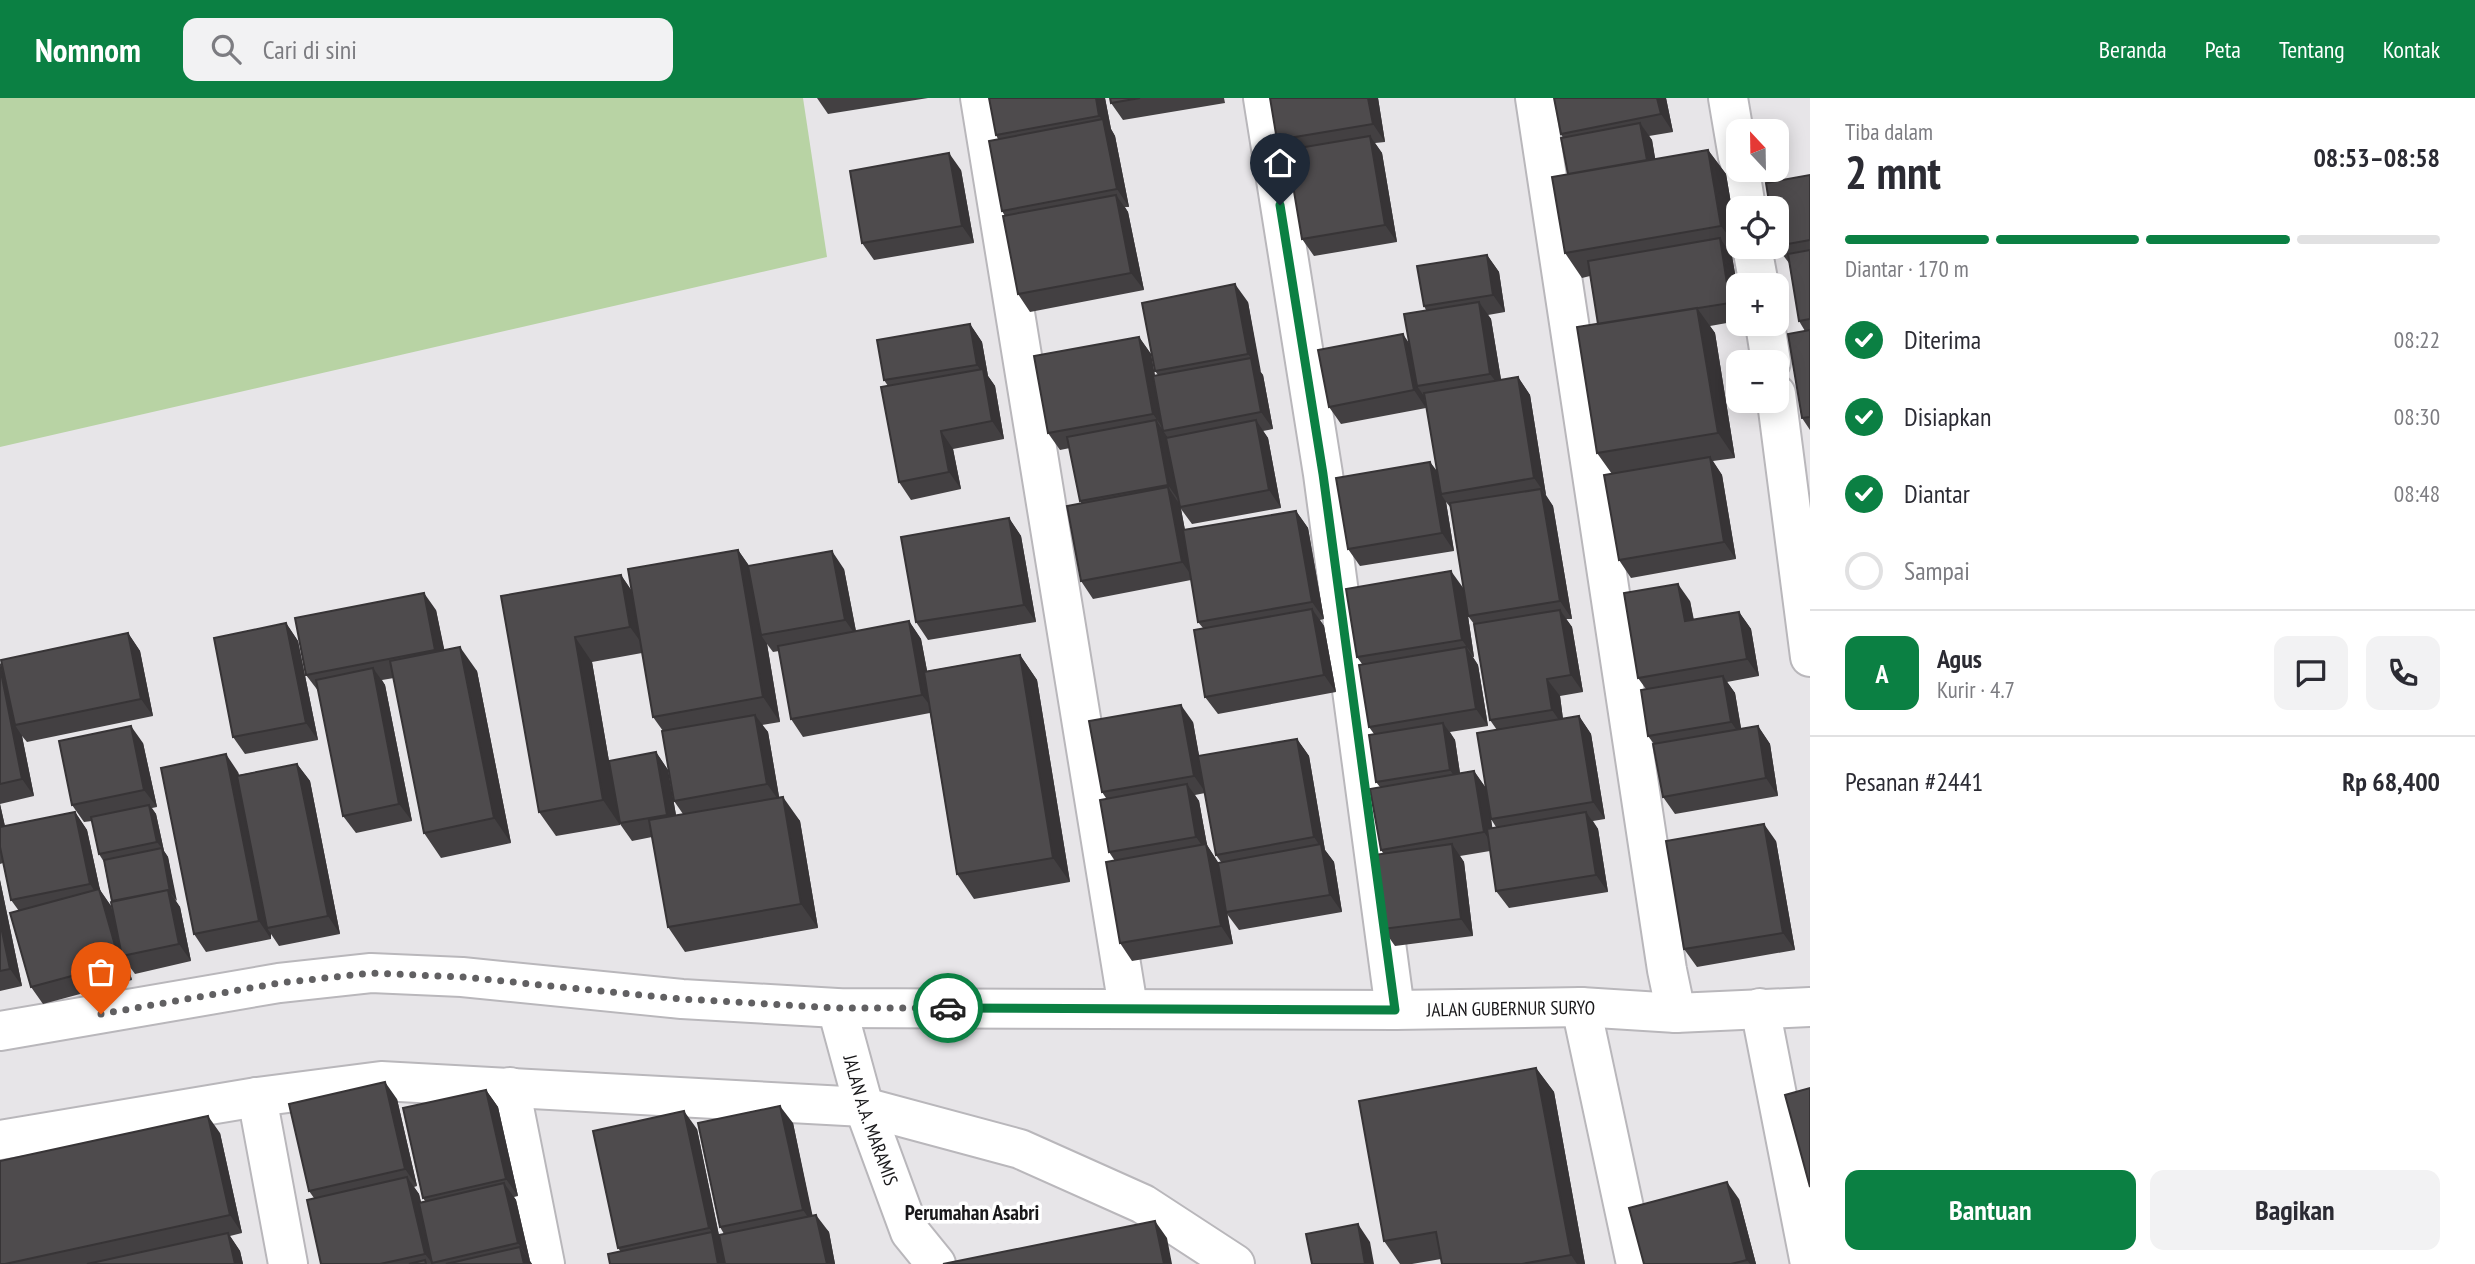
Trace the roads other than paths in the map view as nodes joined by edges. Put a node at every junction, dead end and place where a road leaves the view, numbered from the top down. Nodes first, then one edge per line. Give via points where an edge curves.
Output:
1 (980, 98) edge
2 (1263, 98) edge
3 (1535, 98) edge
4 (1728, 98) edge
5 (1732, 119) edge
6 (1778, 413) edge
7 (1810, 657) edge
8 (1128, 1007) junction
9 (1581, 1007) junction
10 (1810, 1007) edge
11 (837, 1008) junction
12 (1760, 1008) junction
13 (1395, 1010) junction
14 (1676, 1013) junction
15 (0, 1031) edge
16 (510, 1087) junction
17 (257, 1097) junction
18 (864, 1107) junction
19 (0, 1140) edge
20 (904, 1248) edge
21 (288, 1264) edge
22 (545, 1264) edge
23 (936, 1264) edge
24 (1235, 1264) edge
25 (1636, 1264) edge
26 (1810, 1264) edge

1 - 8 street
2 - 13 street via 1323,474
3 - 14 street
4 - 5 street
6 - 7 street
8 - 11 street, JALAN GUBERNUR SURYO
8 - 13 street, JALAN GUBERNUR SURYO
9 - 13 street, JALAN GUBERNUR SURYO
9 - 14 street, JALAN GUBERNUR SURYO
9 - 25 street
10 - 12 street, JALAN GUBERNUR SURYO
11 - 15 street, JALAN GUBERNUR SURYO via 371,973 279,983
11 - 18 street, JALAN A.A. MARAMIS
12 - 14 street, JALAN GUBERNUR SURYO
12 - 26 street
16 - 17 street via 381,1081
16 - 18 street
16 - 22 street
17 - 19 street
17 - 21 street
18 - 20 street, JALAN A.A. MARAMIS
18 - 24 street via 1020,1149 1143,1205
20 - 23 street, JALAN A.A. MARAMIS

